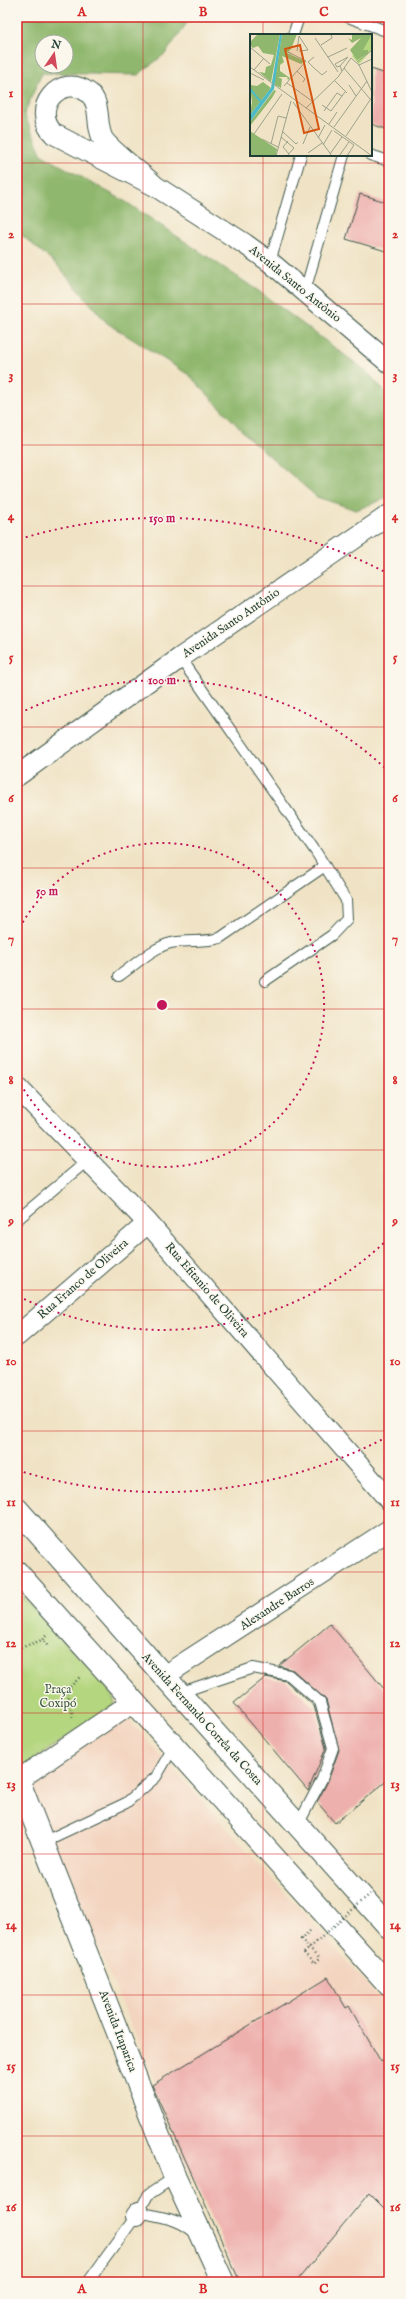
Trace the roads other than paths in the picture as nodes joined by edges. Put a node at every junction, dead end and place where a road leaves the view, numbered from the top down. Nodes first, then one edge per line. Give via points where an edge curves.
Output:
1 (299, 17) edge
2 (348, 17) edge
3 (389, 32) edge
4 (293, 34) edge
5 (301, 156) edge
6 (344, 156) edge
7 (372, 156) edge
8 (389, 161) edge
9 (155, 186) junction
10 (270, 262) junction
11 (305, 291) junction
12 (389, 363) edge
13 (389, 515) edge
14 (180, 658) junction
15 (17, 776) edge
16 (325, 866) junction
17 (119, 976) dead end
18 (265, 981) dead end
19 (17, 1087) edge
20 (87, 1161) junction
21 (17, 1220) edge
22 (148, 1223) junction
23 (17, 1336) edge
24 (389, 1500) edge
25 (17, 1509) edge
26 (389, 1530) edge
27 (17, 1572) edge
28 (164, 1676) junction
29 (179, 1693) junction
30 (134, 1701) junction
31 (174, 1746) junction
32 (18, 1778) edge
33 (298, 1825) junction
34 (43, 1842) junction
35 (389, 1927) edge
36 (389, 1985) edge
37 (175, 2177) junction
38 (138, 2214) junction
39 (208, 2244) junction
40 (88, 2282) edge
41 (223, 2282) edge

1 - 4 lane
2 - 3 lane
5 - 10 lane
6 - 11 lane
7 - 8 lane
9 - 9 street via 103,138 95,101 90,94 70,85 52,95 44,114 46,126 54,134
9 - 10 street, Avenida Santo Antônio
10 - 11 street, Avenida Santo Antônio
11 - 12 street, Avenida Santo Antônio
13 - 14 street, Avenida Santo Antônio
14 - 15 street, Avenida Santo Antônio
14 - 16 lane
16 - 17 lane via 220,938 209,942 171,943 156,950
16 - 18 lane via 346,900 347,919 332,935
19 - 20 street, Rua Efitanio de Oliveira
20 - 21 lane
20 - 22 street, Rua Efitanio de Oliveira
22 - 23 street, Rua Franco de Oliveira
22 - 24 street, Rua Efitanio de Oliveira
25 - 28 main road, Avenida Fernando Corrêa da Costa
26 - 28 street, Alexandre Barros
27 - 30 main road
28 - 29 main road, Avenida Fernando Corrêa da Costa
29 - 33 main road, Avenida Fernando Corrêa da Costa
29 - 33 lane via 253,1668 289,1675 320,1702 333,1748 322,1779
30 - 31 main road
30 - 32 street
31 - 34 lane via 156,1777 126,1804
31 - 36 main road
32 - 34 main road, Avenida Itaparica
33 - 35 main road, Avenida Fernando Corrêa da Costa
34 - 37 main road, Avenida Itaparica
37 - 38 lane via 148,2194
37 - 39 main road, Avenida Itaparica
38 - 39 lane via 172,2218 189,2227
38 - 40 lane
39 - 41 main road, Avenida Itaparica

